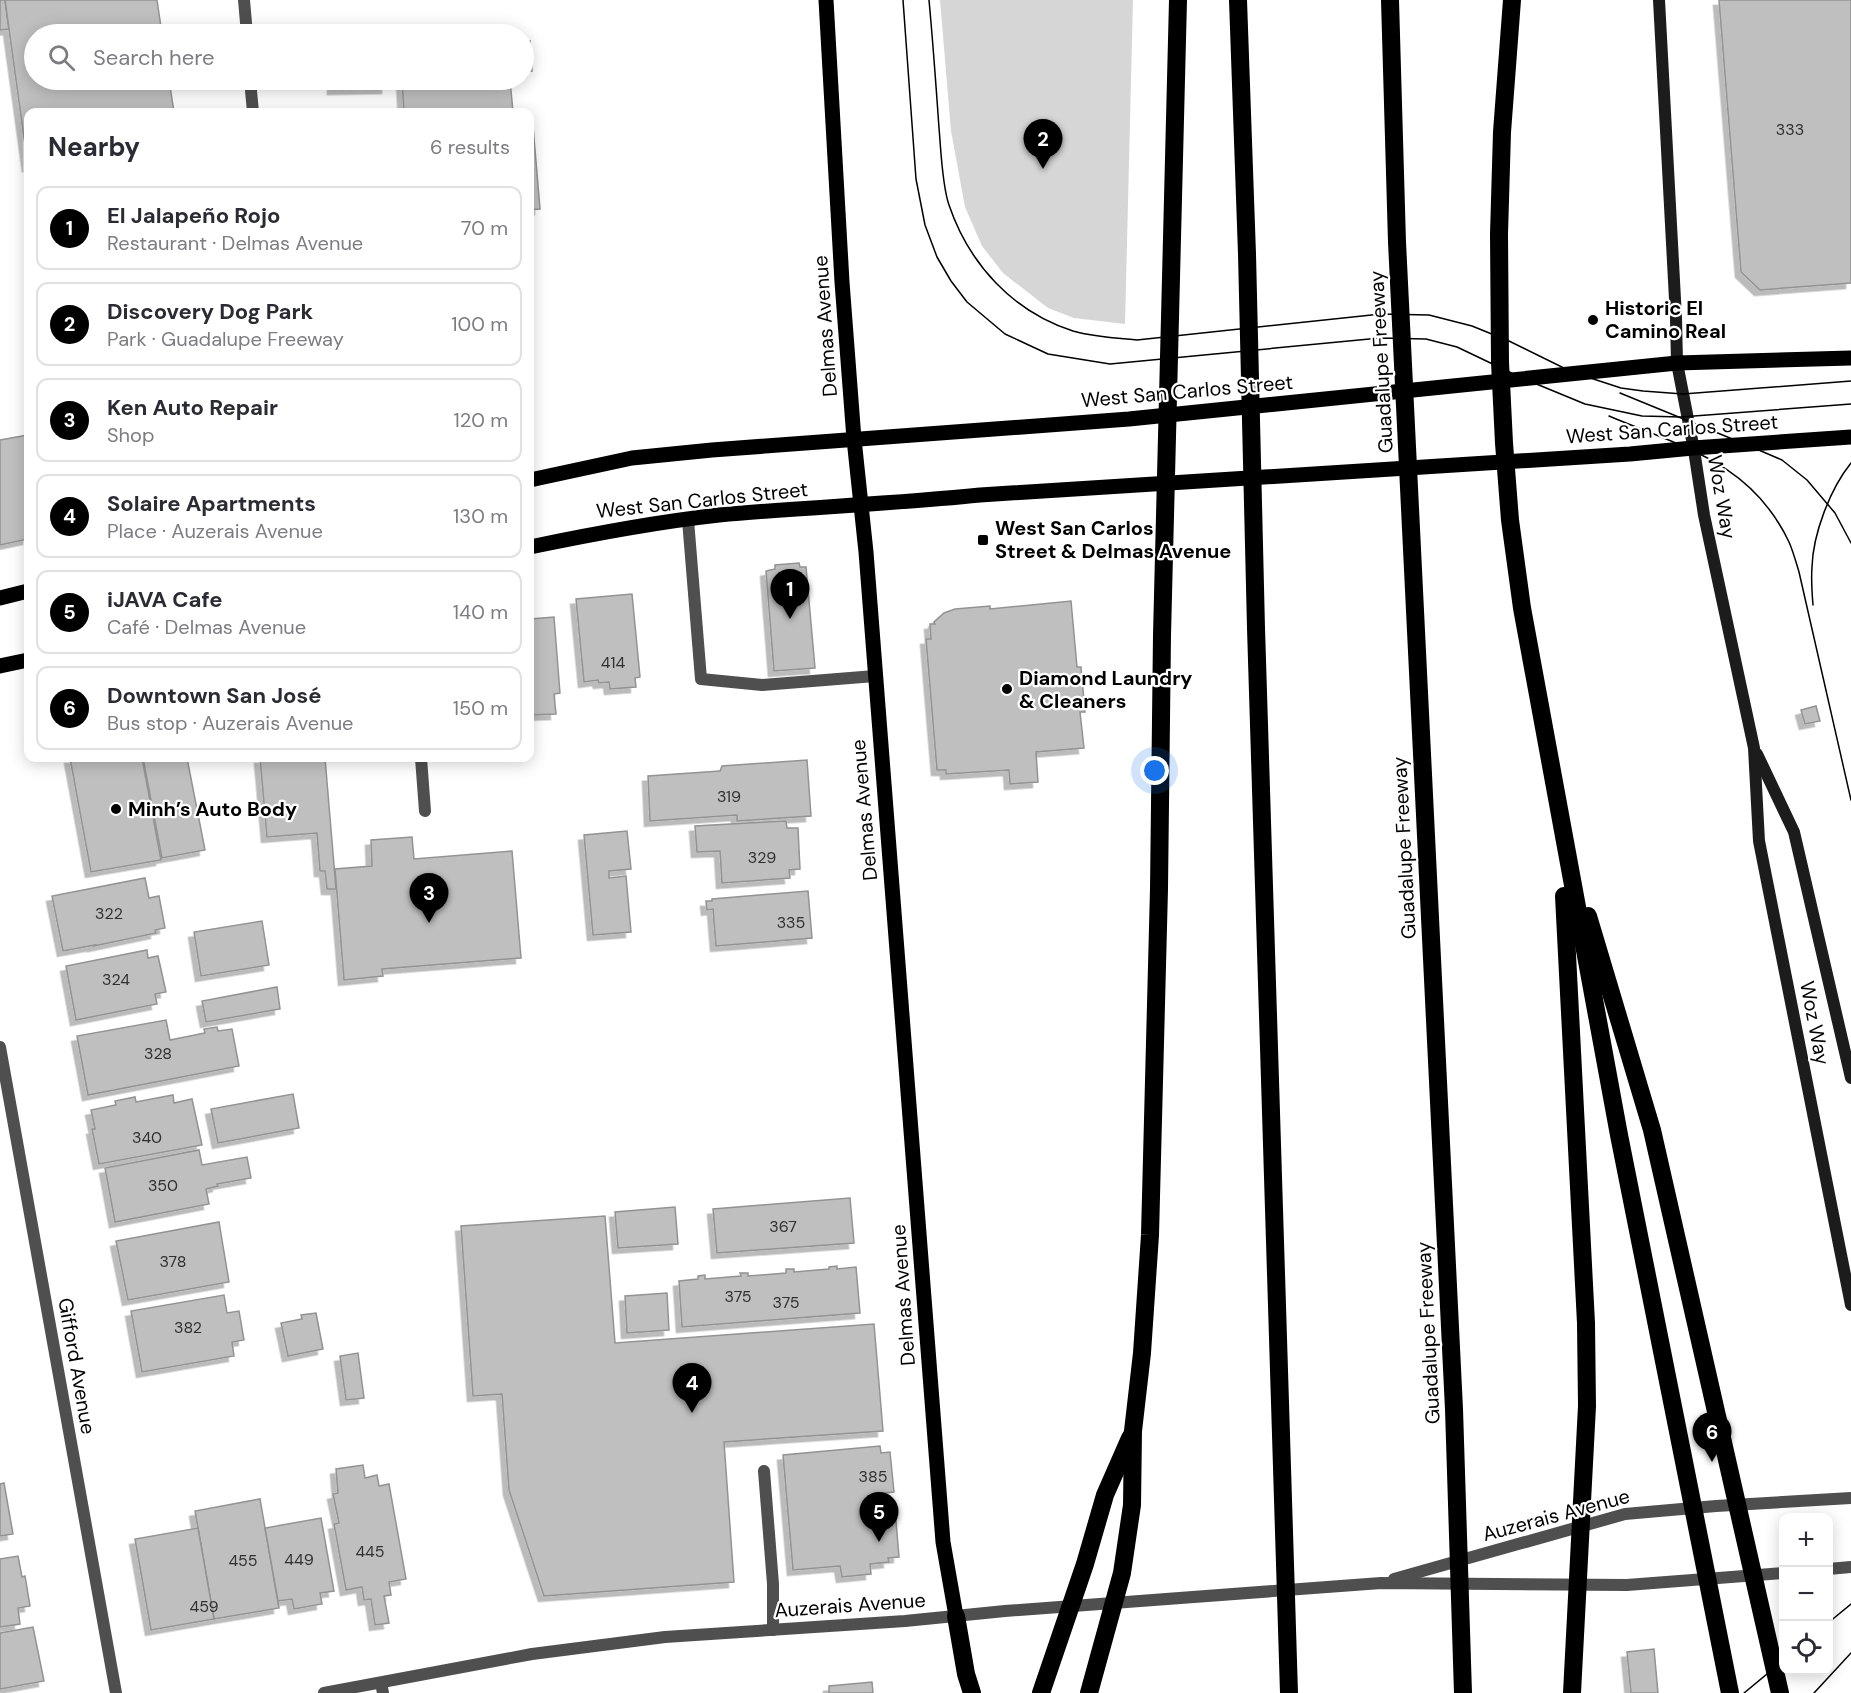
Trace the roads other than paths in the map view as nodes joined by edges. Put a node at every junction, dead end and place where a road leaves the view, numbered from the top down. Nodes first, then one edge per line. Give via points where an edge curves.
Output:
1 (244, 0) edge
2 (826, 0) edge
3 (1178, 0) edge
4 (1238, 0) edge
5 (1390, 0) edge
6 (1512, 0) edge
7 (1659, 0) edge
8 (246, 24) edge
9 (251, 90) edge
10 (253, 108) edge
11 (1851, 357) edge
12 (1677, 363) junction
13 (1851, 437) edge
14 (854, 439) junction
15 (1693, 448) junction
16 (534, 479) edge
17 (861, 506) junction
18 (688, 520) junction
19 (534, 546) edge
20 (24, 592) edge
21 (0, 598) edge
22 (24, 661) edge
23 (0, 666) edge
24 (874, 676) junction
25 (1754, 748) junction
26 (421, 762) edge
27 (425, 811) dead end
28 (1560, 822) junction
29 (0, 1047) edge
30 (1851, 1078) edge
31 (1851, 1305) edge
32 (1133, 1431) junction
33 (764, 1471) dead end
34 (1851, 1498) edge
35 (1851, 1567) edge
36 (1833, 1569) edge
37 (1779, 1573) edge
38 (1381, 1583) junction
39 (956, 1616) junction
40 (773, 1630) junction
41 (382, 1688) edge
42 (116, 1693) edge
43 (324, 1693) edge
44 (972, 1693) edge
45 (1041, 1693) edge
46 (1089, 1693) edge
47 (1289, 1693) edge
48 (1463, 1693) edge
49 (1572, 1693) edge
50 (1730, 1693) edge
51 (1780, 1693) edge

1 - 8 street
2 - 14 main road, Delmas Avenue
3 - 32 highway via 1154,1139 1147,1294
4 - 47 highway
5 - 48 highway, Guadalupe Freeway via 1397,242 1454,1409
6 - 28 highway via 1499,234 1504,443 1522,608
7 - 12 main road, Woz Way
9 - 10 street
11 - 12 main road, West San Carlos Street
12 - 14 main road, West San Carlos Street via 1130,419
12 - 15 main road, Woz Way
13 - 15 main road, West San Carlos Street
14 - 16 main road, West San Carlos Street via 632,458
14 - 17 main road, Delmas Avenue
15 - 17 main road, West San Carlos Street
15 - 25 main road, Woz Way
17 - 18 main road, West San Carlos Street
17 - 24 main road, Delmas Avenue
18 - 19 main road, West San Carlos Street
18 - 24 street via 701,679 762,685
20 - 21 main road
22 - 23 main road
24 - 39 main road, Delmas Avenue via 943,1542
25 - 30 main road, Woz Way via 1794,832
25 - 31 main road, Woz Way via 1759,841
26 - 27 street
28 - 49 highway via 1583,1240 1587,1406
28 - 50 highway
28 - 51 highway via 1652,1130
29 - 42 street, Gifford Avenue
32 - 45 highway via 1105,1495
32 - 46 highway via 1132,1505 1122,1573
33 - 40 street
34 - 38 street, Auzerais Avenue via 1625,1514
35 - 36 street
37 - 38 street, Auzerais Avenue via 1627,1585
38 - 39 street, Auzerais Avenue
39 - 40 street, Auzerais Avenue
39 - 44 highway
40 - 41 street, Auzerais Avenue via 665,1637 543,1653
41 - 43 street, Auzerais Avenue

